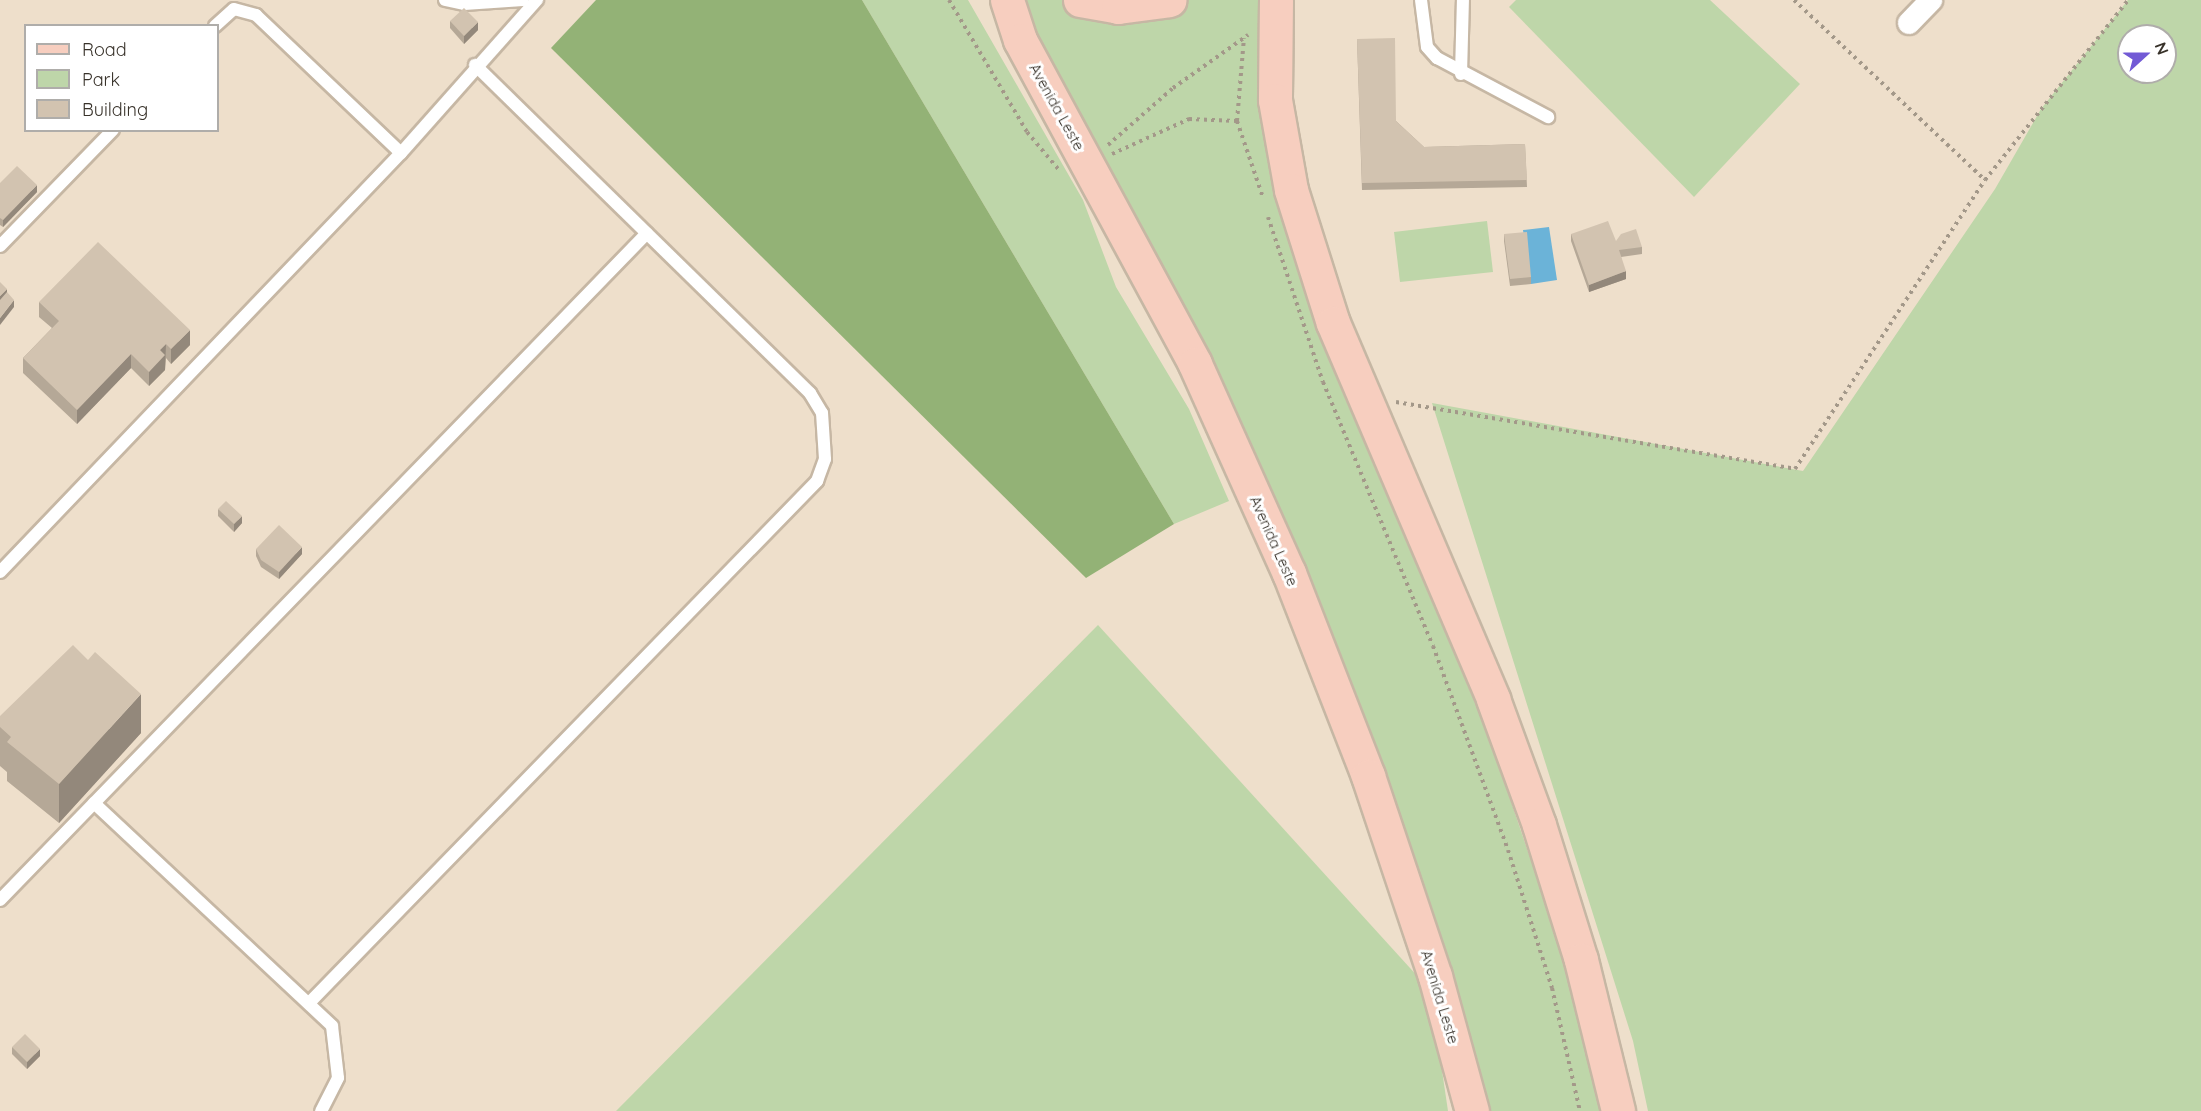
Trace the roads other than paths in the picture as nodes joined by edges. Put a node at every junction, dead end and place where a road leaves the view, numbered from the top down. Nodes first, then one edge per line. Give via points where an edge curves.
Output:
1 (445, 0) edge
2 (523, 0) edge
3 (537, 0) edge
4 (1007, 0) edge
5 (1080, 0) edge
6 (1170, 0) edge
7 (1276, 0) edge
8 (1421, 0) edge
9 (1463, 0) edge
10 (1931, 0) edge
11 (1909, 23) dead end
12 (217, 24) edge
13 (475, 65) junction
14 (1461, 74) junction
15 (1548, 117) dead end
16 (111, 132) edge
17 (401, 153) junction
18 (647, 233) junction
19 (0, 246) edge
20 (0, 572) edge
21 (94, 803) junction
22 (0, 900) edge
23 (311, 1001) junction
24 (321, 1111) edge
25 (1472, 1111) edge
26 (1618, 1111) edge

1 - 2 lane via 464,4
3 - 13 lane
4 - 25 main road, Avenida Leste via 1020,40 1195,364 1289,573 1368,776 1436,976
5 - 6 main road via 1118,7
7 - 26 main road via 1275,100 1291,190 1364,397 1493,699 1539,825 1581,960
8 - 14 lane via 1426,47
9 - 14 lane
10 - 11 street
12 - 17 lane via 234,9 256,15
13 - 17 lane
13 - 18 lane
14 - 15 lane
16 - 19 lane
17 - 20 lane
18 - 21 lane
18 - 23 lane via 810,393 827,436 817,481
21 - 22 lane
21 - 23 lane
23 - 24 lane via 332,1026 339,1052 338,1078

